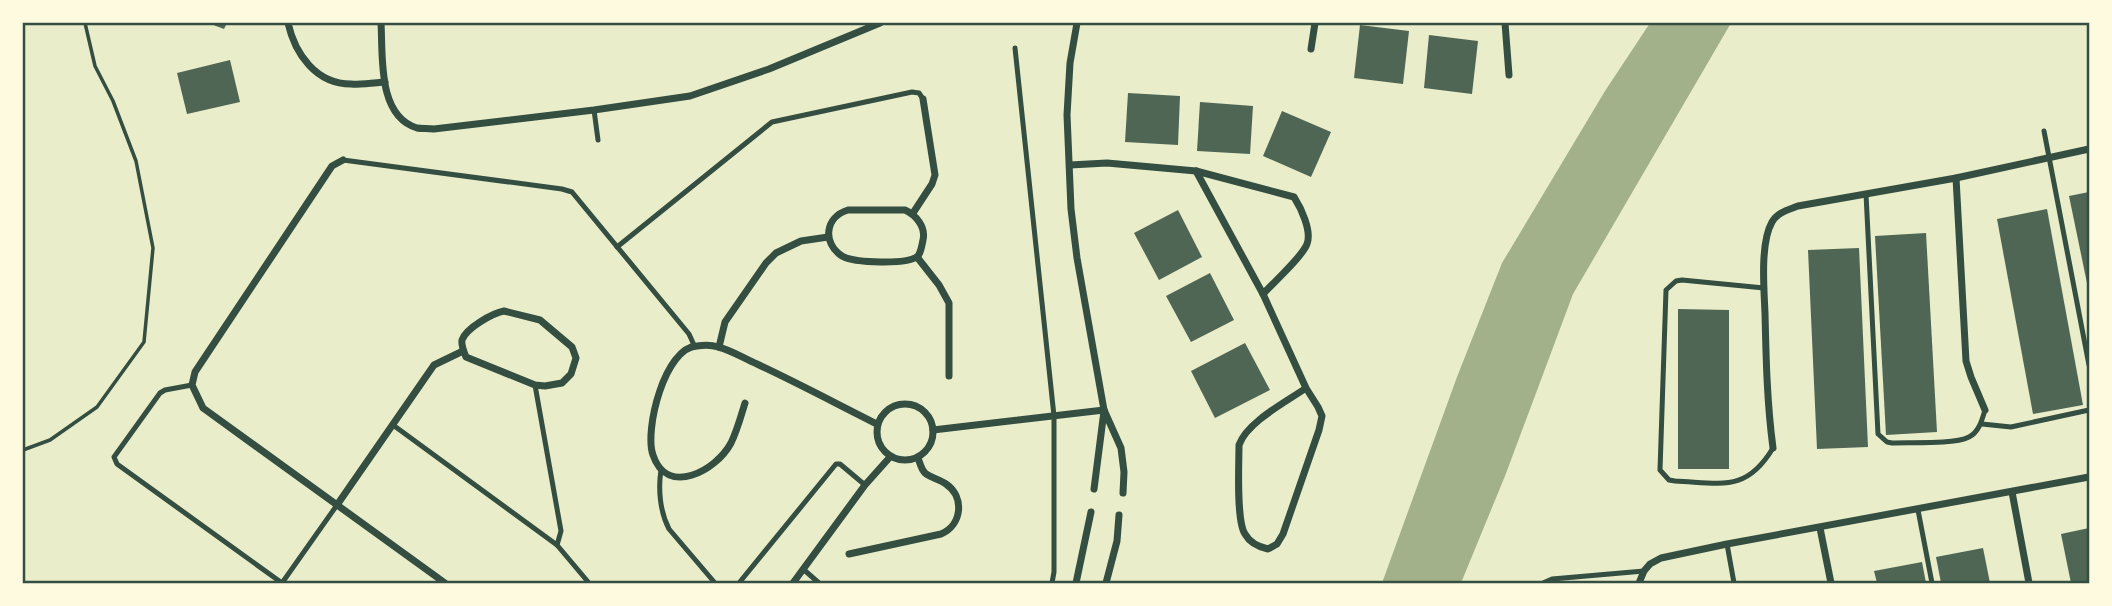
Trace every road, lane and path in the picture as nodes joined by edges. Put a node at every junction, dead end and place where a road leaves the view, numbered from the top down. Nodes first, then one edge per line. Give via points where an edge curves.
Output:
1 (85, 23) edge
2 (288, 23) edge
3 (381, 23) edge
4 (880, 23) edge
5 (1077, 23) edge
6 (1315, 23) edge
7 (1505, 23) edge
8 (1015, 48) dead end
9 (1311, 50) dead end
10 (1509, 75) dead end
11 (385, 82) junction
12 (923, 99) joint
13 (594, 110) junction
14 (2044, 131) dead end
15 (598, 140) dead end
16 (2089, 149) edge
17 (2047, 158) junction
18 (343, 160) joint
19 (1070, 165) junction
20 (1196, 171) junction
21 (1956, 178) junction
22 (1866, 194) junction
23 (913, 214) junction
24 (828, 237) junction
25 (617, 247) junction
26 (917, 257) junction
27 (1764, 288) junction
28 (1263, 294) junction
29 (694, 345) junction
30 (719, 347) junction
31 (463, 351) junction
32 (2089, 365) edge
33 (949, 376) dead end
34 (192, 384) junction
35 (535, 386) junction
36 (1306, 388) junction
37 (746, 403) dead end
38 (1104, 410) junction
39 (1985, 410) joint
40 (2089, 410) edge
41 (1054, 416) junction
42 (877, 424) junction
43 (1982, 424) junction
44 (393, 425) junction
45 (933, 430) junction
46 (1773, 448) joint
47 (23, 450) edge
48 (890, 457) junction
49 (918, 458) junction
50 (661, 470) junction
51 (2089, 477) edge
52 (865, 485) junction
53 (1094, 489) dead end
54 (2012, 492) junction
55 (1123, 493) dead end
56 (337, 505) junction
57 (1918, 510) junction
58 (1091, 512) dead end
59 (1119, 515) dead end
60 (1820, 528) junction
61 (1727, 544) junction
62 (557, 545) junction
63 (849, 554) dead end
64 (803, 569) junction
65 (1644, 571) junction
66 (282, 583) edge
67 (445, 583) edge
68 (589, 583) edge
69 (715, 583) edge
70 (739, 583) edge
71 (793, 583) edge
72 (820, 583) edge
73 (1052, 583) edge
74 (1076, 583) edge
75 (1106, 583) edge
76 (1543, 583) edge
77 (1639, 583) edge
78 (1734, 583) edge
79 (1831, 583) edge
80 (1932, 583) edge
81 (2029, 583) edge

1 - 47 path via 96,66 136,161 153,248 144,341 97,407 50,440
2 - 11 street via 296,47 316,72 350,85
3 - 11 street
4 - 13 street via 690,96
5 - 19 street via 1067,115
6 - 9 street
7 - 10 street
8 - 41 lane
11 - 13 street via 389,105 416,128
12 - 23 street via 935,175
12 - 25 lane via 912,92 772,122
13 - 15 lane
14 - 17 lane
16 - 17 street
17 - 21 street
17 - 32 lane
18 - 25 lane via 567,190
18 - 34 street via 332,166 195,372
19 - 20 street via 1107,163
19 - 38 street via 1077,258
20 - 28 street
20 - 28 street via 1294,197 1300,205 1307,243
21 - 22 street
21 - 39 street via 1966,361
22 - 27 street via 1779,213 1766,241
22 - 43 lane via 1878,434 1892,443 1947,442 1969,437
23 - 24 street via 905,210 843,212 829,225
23 - 26 street via 925,234
24 - 26 street via 840,254 856,260
24 - 30 street via 801,241 766,263 725,321
25 - 29 lane
26 - 33 street via 949,303
27 - 46 street
27 - 46 lane via 1682,279 1666,290 1660,470 1675,481 1738,481 1764,463
28 - 36 street
29 - 30 street
29 - 50 street via 683,350 664,376 650,445
30 - 42 street
31 - 35 street via 466,357
31 - 35 street via 469,331 494,313 540,320 572,346 576,358 562,383
31 - 44 street via 434,365
34 - 56 street via 203,408
34 - 66 lane via 160,393 114,457 117,464
35 - 62 lane via 561,531
36 - 36 street via 1322,416 1319,430 1283,534 1268,549 1244,534 1239,445 1242,436 1262,418
37 - 50 street via 731,443 701,472 673,477
38 - 41 street
38 - 53 street
38 - 55 street via 1121,448
39 - 43 lane
40 - 43 lane via 2011,427
41 - 45 street
41 - 73 lane
42 - 45 street via 888,409 906,404 923,410
42 - 48 street via 878,442
44 - 56 street
44 - 62 lane
45 - 49 street via 930,444
48 - 49 street
48 - 52 street
49 - 63 street via 926,474 954,491 959,508 952,527 941,534
50 - 69 lane via 665,521
51 - 54 street
52 - 64 street
52 - 70 lane via 836,464
54 - 57 street
54 - 81 street
56 - 66 lane
56 - 67 street
57 - 60 street
57 - 80 lane
58 - 74 street
59 - 75 street
60 - 61 street
60 - 79 street
61 - 65 street via 1661,558
61 - 78 lane
62 - 68 lane
64 - 71 street
64 - 72 lane
65 - 76 lane
65 - 77 street

